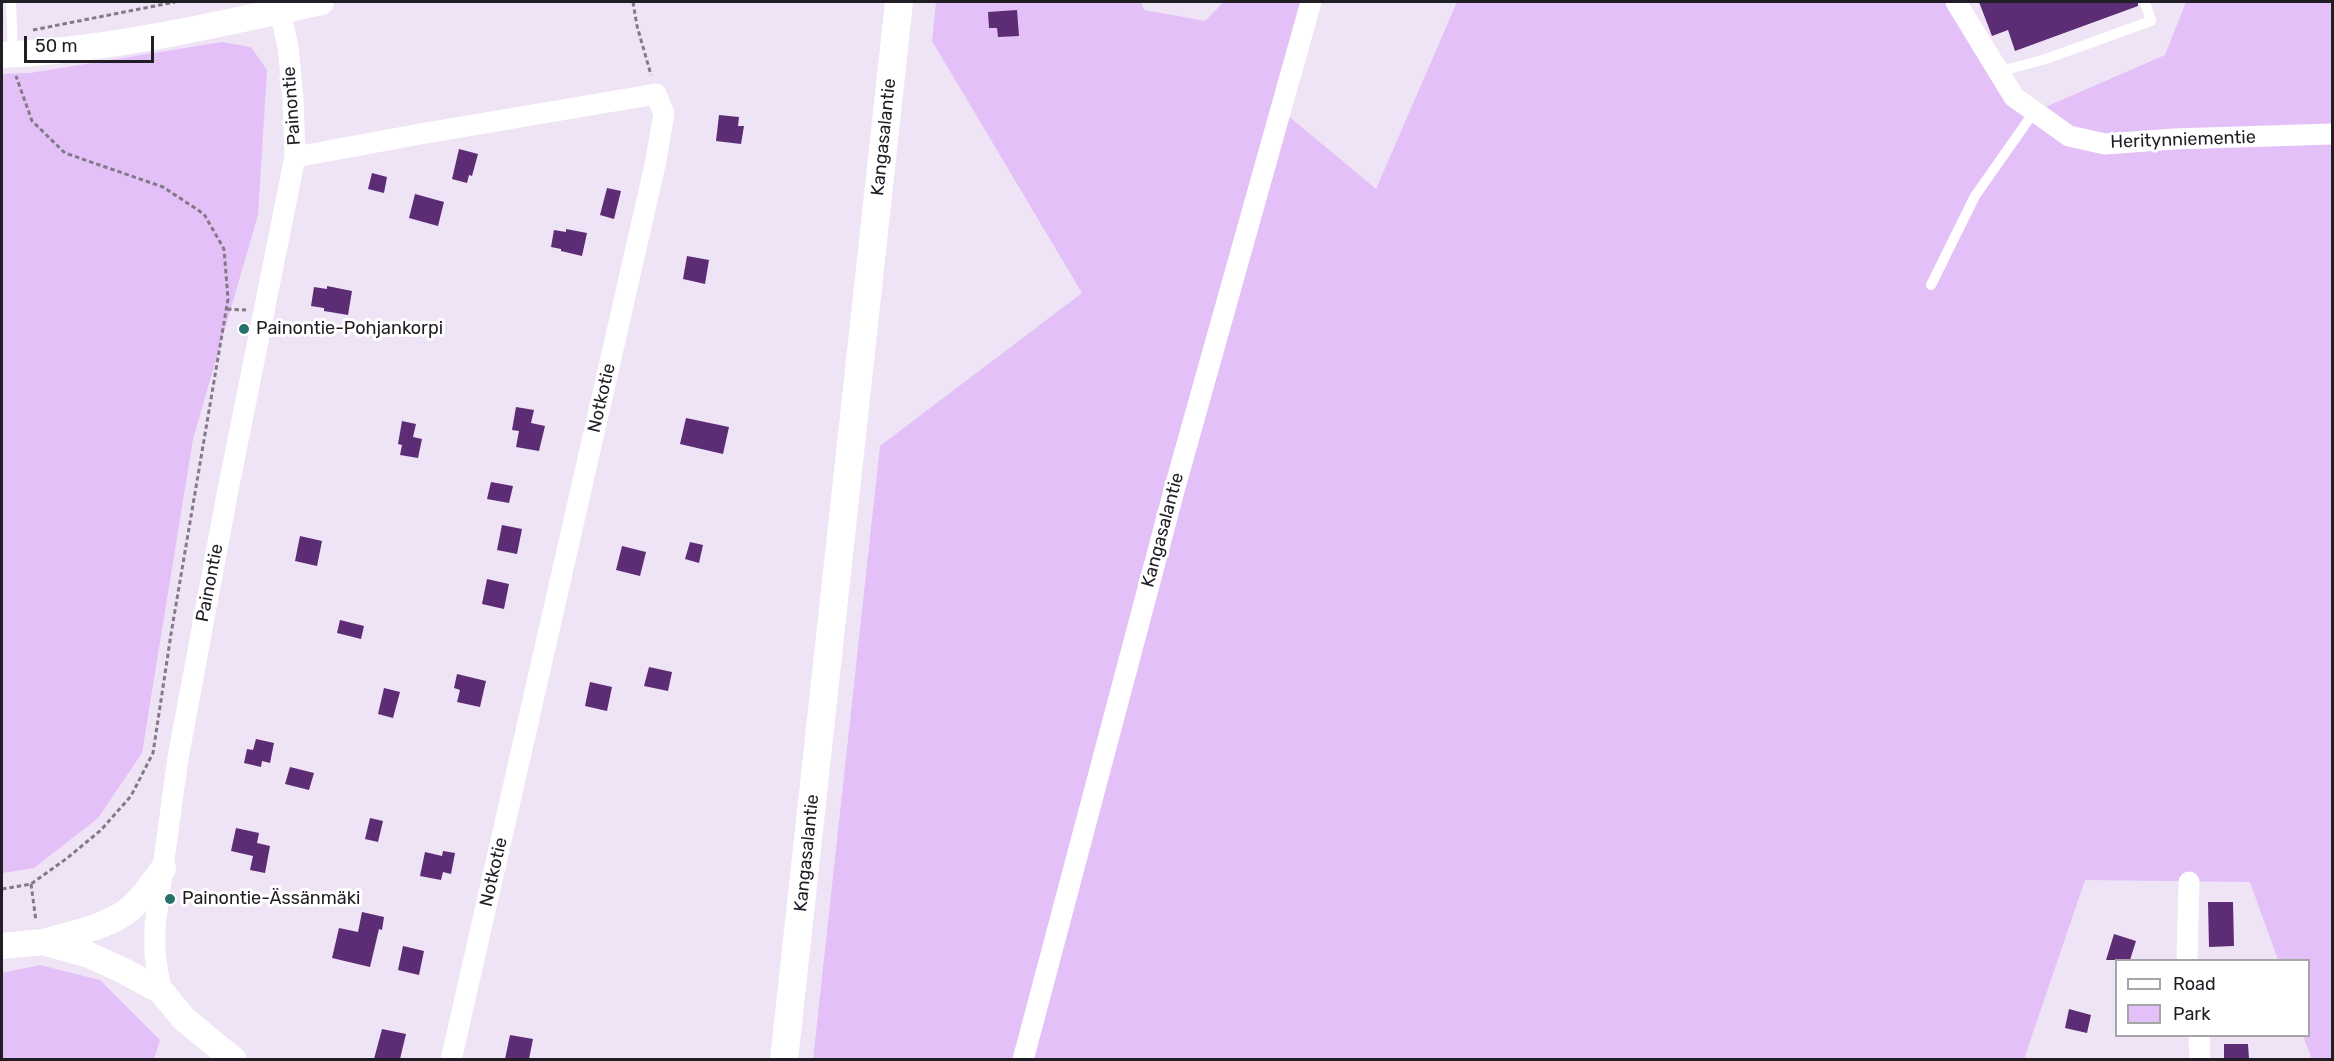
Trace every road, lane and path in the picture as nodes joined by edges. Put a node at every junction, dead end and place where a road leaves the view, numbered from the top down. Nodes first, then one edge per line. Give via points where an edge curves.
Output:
1 (11, 2) edge
2 (175, 2) edge
3 (321, 2) edge
4 (633, 2) edge
5 (899, 2) edge
6 (1311, 2) edge
7 (1956, 2) edge
8 (2145, 2) edge
9 (280, 9) junction
10 (9, 46) edge
11 (1998, 72) junction
12 (656, 94) junction
13 (2034, 112) junction
14 (2332, 134) edge
15 (295, 157) junction
16 (1931, 285) dead end
17 (163, 869) junction
18 (2189, 882) dead end
19 (2, 888) edge
20 (44, 942) junction
21 (2, 946) edge
22 (2187, 959) edge
23 (161, 991) junction
24 (2199, 1037) edge
25 (234, 1059) edge
26 (451, 1059) edge
27 (784, 1059) edge
28 (1023, 1059) edge
29 (2200, 1059) edge

1 - 10 lane
2 - 10 path via 28,31
3 - 9 street
4 - 12 path
5 - 27 main road, Kangasalantie
6 - 28 street, Kangasalantie via 1172,499
7 - 11 street, Heritynniementie
8 - 11 lane via 2151,21
9 - 10 street via 81,48
9 - 15 street, Painontie via 288,46
10 - 19 path via 32,122 65,153 163,187 204,214 224,249 228,299 153,753 131,796 101,830 31,884
11 - 13 street, Heritynniementie via 2014,97
12 - 15 street
12 - 26 street, Notkotie via 664,114 656,165
13 - 14 street, Heritynniementie via 2069,136 2105,144
13 - 16 lane via 1975,196
15 - 17 street, Painontie via 180,746
17 - 20 street via 123,914
17 - 23 street, Painontie via 154,955
18 - 22 street
20 - 21 street
20 - 23 street via 89,955
23 - 25 street via 184,1019
24 - 29 street

